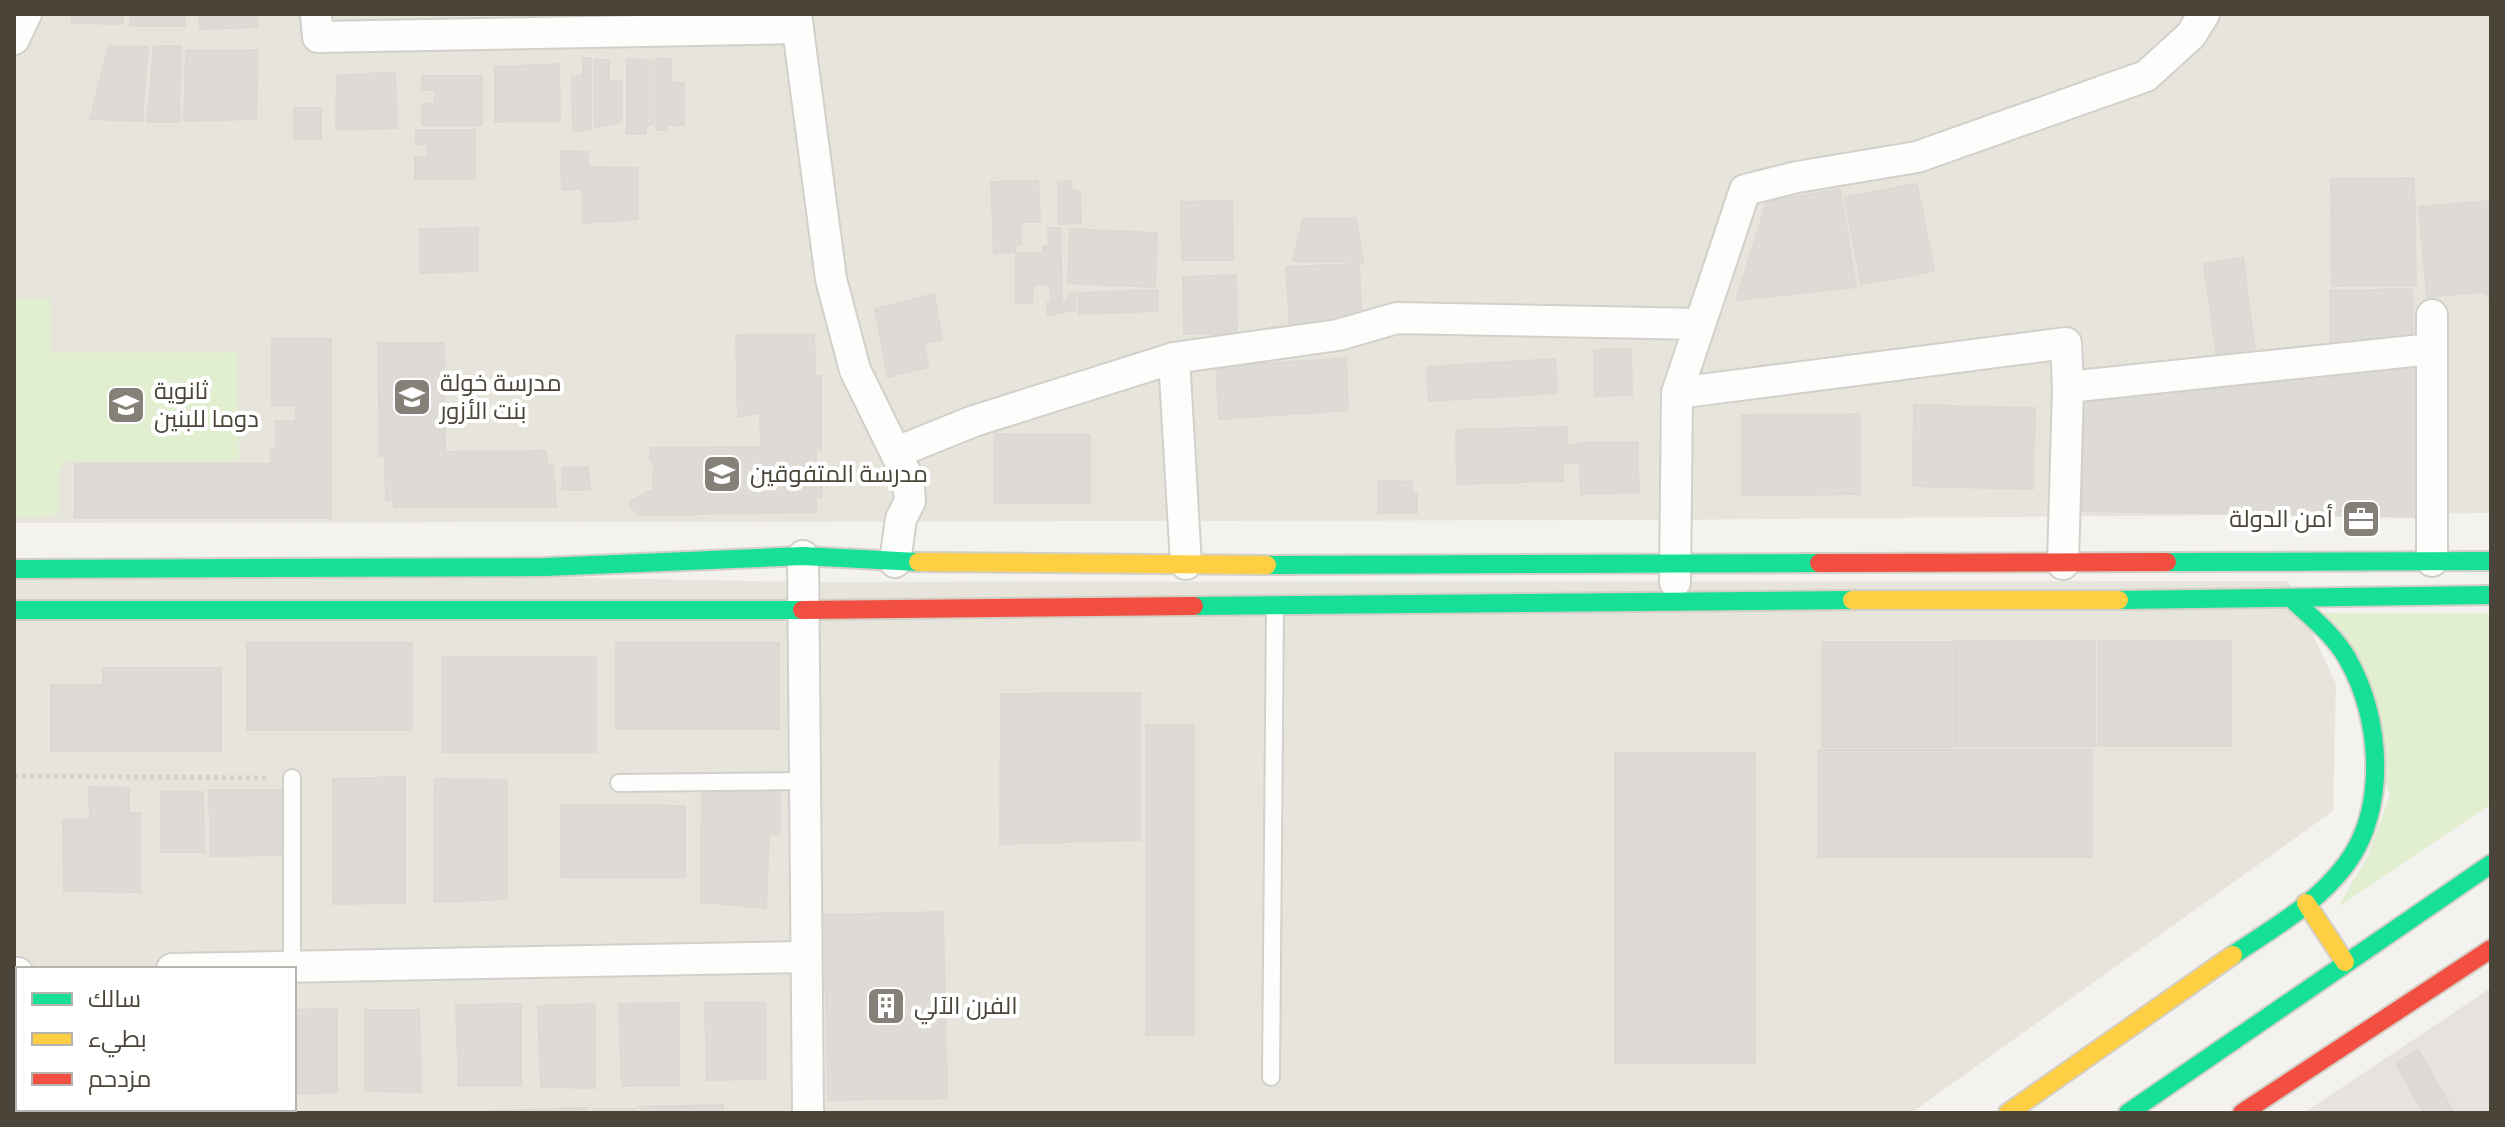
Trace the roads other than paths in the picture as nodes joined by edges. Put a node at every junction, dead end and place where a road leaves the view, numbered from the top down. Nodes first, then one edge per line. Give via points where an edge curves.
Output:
1 (26, 14) edge
2 (316, 14) edge
3 (2204, 14) edge
4 (797, 21) edge
5 (14, 39) edge
6 (2432, 315) dead end
7 (1700, 324) junction
8 (2432, 349) junction
9 (1174, 358) junction
10 (2068, 387) junction
11 (1677, 393) junction
12 (897, 452) junction
13 (803, 556) junction
14 (2432, 561) junction
15 (2491, 561) edge
16 (895, 562) junction
17 (1186, 564) junction
18 (2063, 564) junction
19 (1676, 565) junction
20 (14, 569) edge
21 (2491, 595) edge
22 (1673, 600) junction
23 (2293, 600) junction
24 (1275, 603) junction
25 (14, 610) edge
26 (805, 610) junction
27 (292, 778) road end
28 (804, 781) junction
29 (619, 783) dead end
30 (2491, 864) edge
31 (2306, 903) junction
32 (2491, 949) edge
33 (804, 957) junction
34 (2345, 962) junction
35 (292, 966) junction
36 (252, 967) edge
37 (1271, 1077) dead end
38 (808, 1113) edge
39 (2008, 1113) edge
40 (2128, 1113) edge
41 (2242, 1113) edge

1 - 5 street
2 - 4 street via 318,37
3 - 7 street via 2191,35 2146,76 1917,157 1745,190
4 - 12 street via 831,279 855,370
6 - 8 street
7 - 9 street via 1397,318 1338,335
7 - 11 street
8 - 10 street
8 - 14 street
9 - 12 street via 974,421
9 - 17 street
10 - 11 street via 2066,343
10 - 18 street
11 - 19 street
12 - 16 street via 910,501 901,519
13 - 16 main road
13 - 20 main road via 545,567
13 - 26 street
14 - 15 main road
14 - 18 main road
16 - 17 main road
17 - 19 main road
18 - 19 main road
19 - 22 street
21 - 23 main road
22 - 23 main road
22 - 24 main road
23 - 31 main road via 2335,641 2351,666 2365,699 2373,758 2372,797 2355,848 2336,877
24 - 26 main road
24 - 37 lane
25 - 26 main road
26 - 28 street
27 - 35 lane
28 - 29 lane
28 - 33 street
30 - 34 main road
31 - 34 main road
31 - 39 main road
32 - 41 main road
33 - 35 street
33 - 38 street
34 - 40 main road
35 - 36 street

